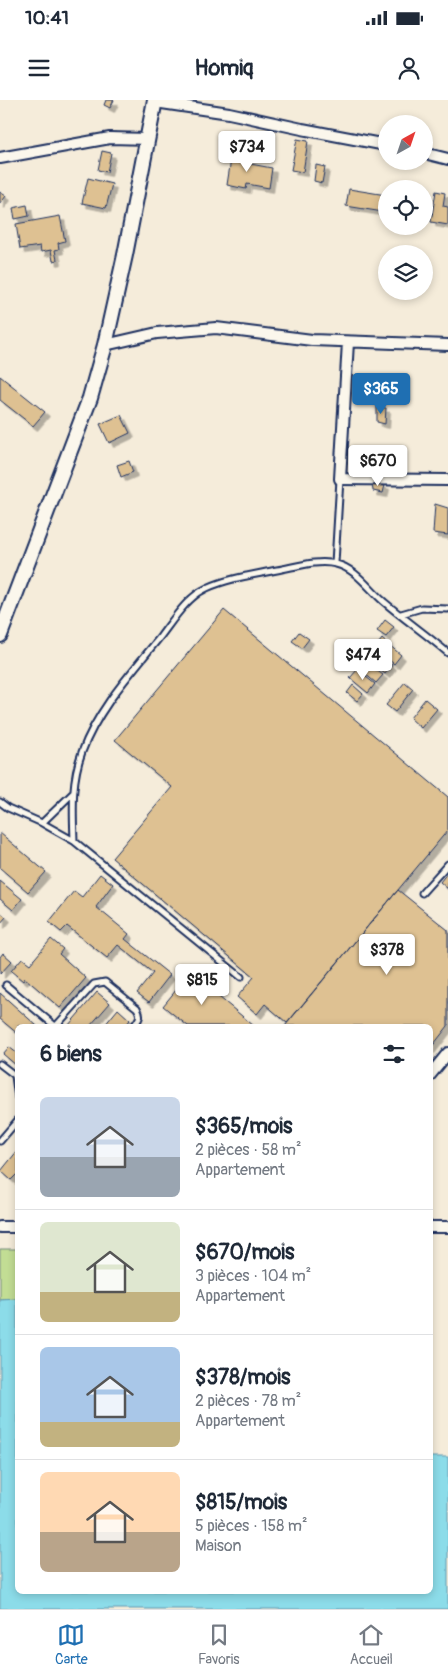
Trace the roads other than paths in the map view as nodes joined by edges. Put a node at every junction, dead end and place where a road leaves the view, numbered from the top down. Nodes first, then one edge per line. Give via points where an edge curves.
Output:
1 (155, 101) edge
2 (149, 139) junction
3 (378, 143) edge
4 (433, 155) edge
5 (0, 158) edge
6 (448, 159) edge
7 (348, 342) junction
8 (105, 345) junction
9 (448, 345) edge
10 (340, 479) junction
11 (448, 480) edge
12 (335, 563) junction
13 (448, 609) edge
14 (401, 614) junction
15 (0, 635) edge
16 (448, 653) edge
17 (72, 794) junction
18 (0, 802) edge
19 (42, 824) junction
20 (74, 842) junction
21 (448, 864) edge
22 (422, 893) dead end
23 (241, 977) dead end
24 (6, 986) dead end
25 (54, 1024) edge
26 (58, 1024) edge
27 (135, 1024) edge
28 (448, 1053) edge
29 (0, 1064) edge
30 (433, 1071) edge
31 (15, 1074) edge
32 (15, 1124) edge
33 (0, 1141) edge
34 (0, 1227) edge
35 (15, 1227) edge
36 (448, 1227) edge
37 (433, 1228) edge

1 - 2 street
1 - 3 street
2 - 5 street via 110,138
2 - 8 street
4 - 6 street
7 - 8 street via 216,328 157,334
7 - 9 street
7 - 10 street
8 - 15 street via 90,398
10 - 11 street
10 - 12 lane
12 - 14 lane via 345,567
12 - 17 lane via 320,562 235,579 206,589 190,600 116,692 90,732 81,753
13 - 14 lane via 422,608
14 - 16 lane
17 - 19 lane
17 - 20 lane
18 - 19 lane
19 - 20 lane
20 - 23 lane
21 - 22 lane
24 - 25 lane
26 - 27 lane via 98,982 105,982 137,1008 140,1017
28 - 30 street
29 - 31 lane
32 - 33 lane
34 - 35 street
36 - 37 street

